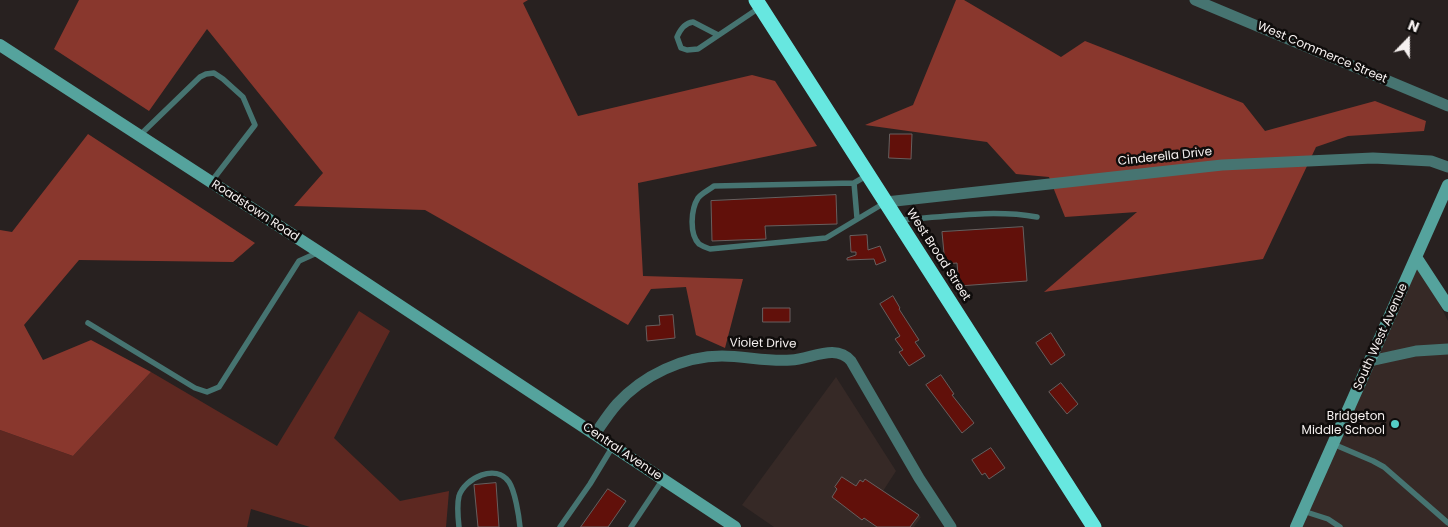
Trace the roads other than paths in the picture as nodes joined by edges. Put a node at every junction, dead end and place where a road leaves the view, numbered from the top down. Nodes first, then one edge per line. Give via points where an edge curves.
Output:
1 (1195, 0) edge
2 (758, 4) edge
3 (718, 34) junction
4 (0, 45) edge
5 (1448, 106) edge
6 (139, 136) junction
7 (1448, 167) edge
8 (868, 175) junction
9 (211, 182) junction
10 (854, 183) junction
11 (1448, 185) edge
12 (886, 202) junction
13 (1037, 217) dead end
14 (857, 218) junction
15 (898, 220) junction
16 (319, 252) junction
17 (1416, 257) junction
18 (1448, 306) edge
19 (88, 323) dead end
20 (1448, 349) edge
21 (1370, 361) junction
22 (510, 378) joint
23 (595, 434) junction
24 (1333, 444) junction
25 (613, 446) junction
26 (663, 479) junction
27 (1303, 512) junction
28 (1448, 523) edge
29 (458, 527) edge
30 (520, 527) edge
31 (560, 527) edge
32 (631, 527) edge
33 (735, 527) edge
34 (951, 527) edge
35 (1094, 527) edge
36 (1296, 527) edge
37 (1340, 527) edge

1 - 5 street, West Commerce Street
2 - 3 lane
2 - 8 highway, West Broad Street
3 - 3 lane via 693,51 681,48 677,38 688,22
4 - 6 main road, Roadstown Road
6 - 9 main road, Roadstown Road
6 - 9 lane via 200,77 214,73 243,97 255,125
7 - 12 street, Cinderella Drive via 1431,161 1373,158 1222,165
8 - 10 lane
8 - 12 highway, West Broad Street
9 - 16 main road, Roadstown Road
10 - 14 lane
10 - 14 lane via 714,186 697,199 692,224 699,243 710,249 826,238
11 - 17 main road, South West Avenue
12 - 14 lane
12 - 15 highway, West Broad Street
13 - 15 lane via 992,213
15 - 35 highway, West Broad Street
16 - 19 lane via 299,261 220,386 207,392
16 - 22 main road, Roadstown Road
17 - 18 main road
17 - 21 main road, South West Avenue
20 - 21 street via 1416,351
21 - 24 main road, South West Avenue
22 - 23 main road, Central Avenue
23 - 25 main road, Central Avenue
23 - 34 street, Violet Drive via 630,391 676,364 722,356 792,360 840,352 851,361
24 - 27 main road, South West Avenue
24 - 28 lane via 1384,467
25 - 26 main road, Central Avenue
25 - 31 lane
26 - 32 lane
26 - 33 main road, Central Avenue
27 - 36 main road, South West Avenue
27 - 37 lane via 1328,519
29 - 30 lane via 460,496 468,483 481,475 493,473 501,475 513,492

